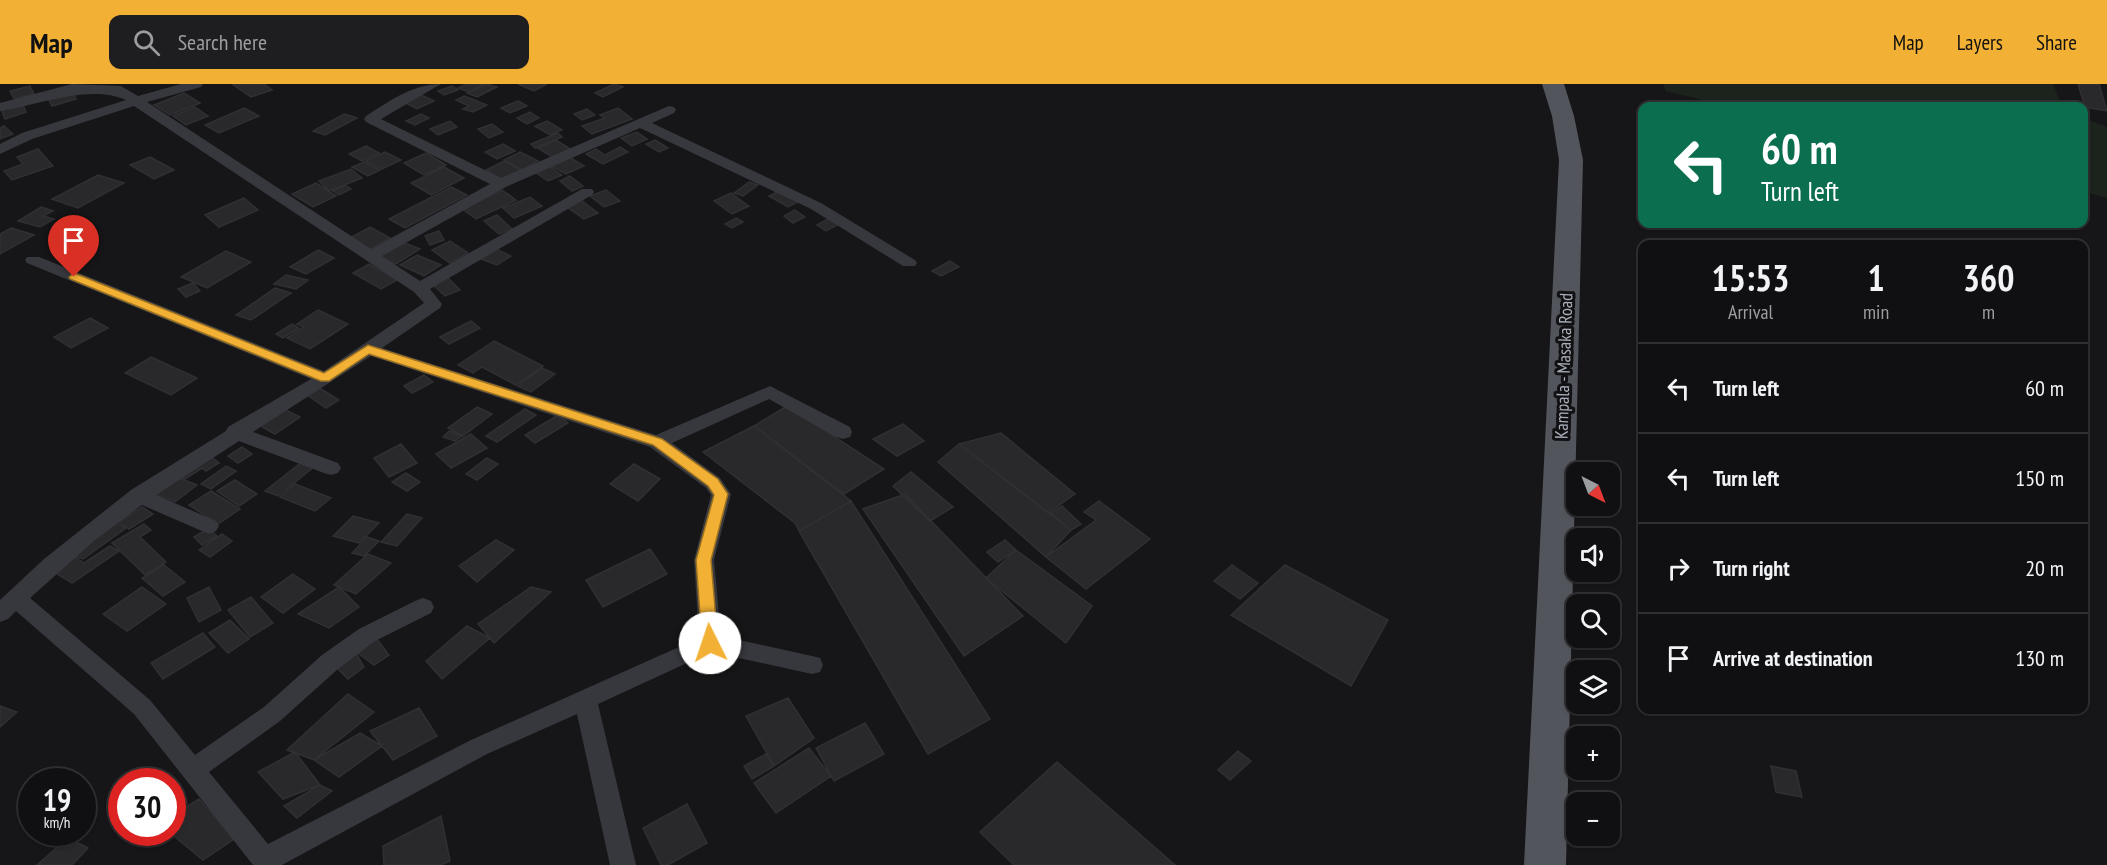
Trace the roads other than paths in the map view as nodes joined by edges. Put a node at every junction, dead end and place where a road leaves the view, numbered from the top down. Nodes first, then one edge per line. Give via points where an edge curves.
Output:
1 (196, 84) edge
2 (434, 84) edge
3 (1553, 84) edge
4 (136, 101) junction
5 (1, 107) edge
6 (669, 110) dead end
7 (643, 124) junction
8 (0, 150) edge
9 (501, 184) junction
10 (587, 192) dead end
11 (370, 256) junction
12 (33, 260) dead end
13 (909, 263) dead end
14 (420, 288) junction
15 (368, 349) junction
16 (325, 378) junction
17 (235, 432) junction
18 (843, 432) dead end
19 (657, 442) junction
20 (331, 468) dead end
21 (138, 495) junction
22 (209, 526) dead end
23 (8, 605) edge
24 (423, 607) dead end
25 (710, 643) junction
26 (812, 665) dead end
27 (585, 699) junction
28 (193, 770) junction
29 (268, 862) edge
30 (623, 865) edge
31 (1545, 865) edge

1 - 4 street
2 - 9 street via 371,119
3 - 31 main road, Kampala - Masaka Road via 1571,160
4 - 5 street via 121,90 87,84
4 - 8 street via 27,136
4 - 11 street
6 - 7 street
7 - 9 street
7 - 13 street via 816,206
9 - 11 street
10 - 14 street
11 - 14 street
12 - 16 street
14 - 15 street via 434,304
15 - 16 street
15 - 19 street
16 - 17 street
17 - 20 street
17 - 21 street
18 - 19 street via 770,392
19 - 25 street via 713,483 721,494 704,560
21 - 22 street
21 - 23 street via 46,568
23 - 28 street via 142,707
24 - 28 street via 367,635 272,714
25 - 26 street
25 - 27 street
27 - 29 street via 479,747
27 - 30 street
28 - 29 street

